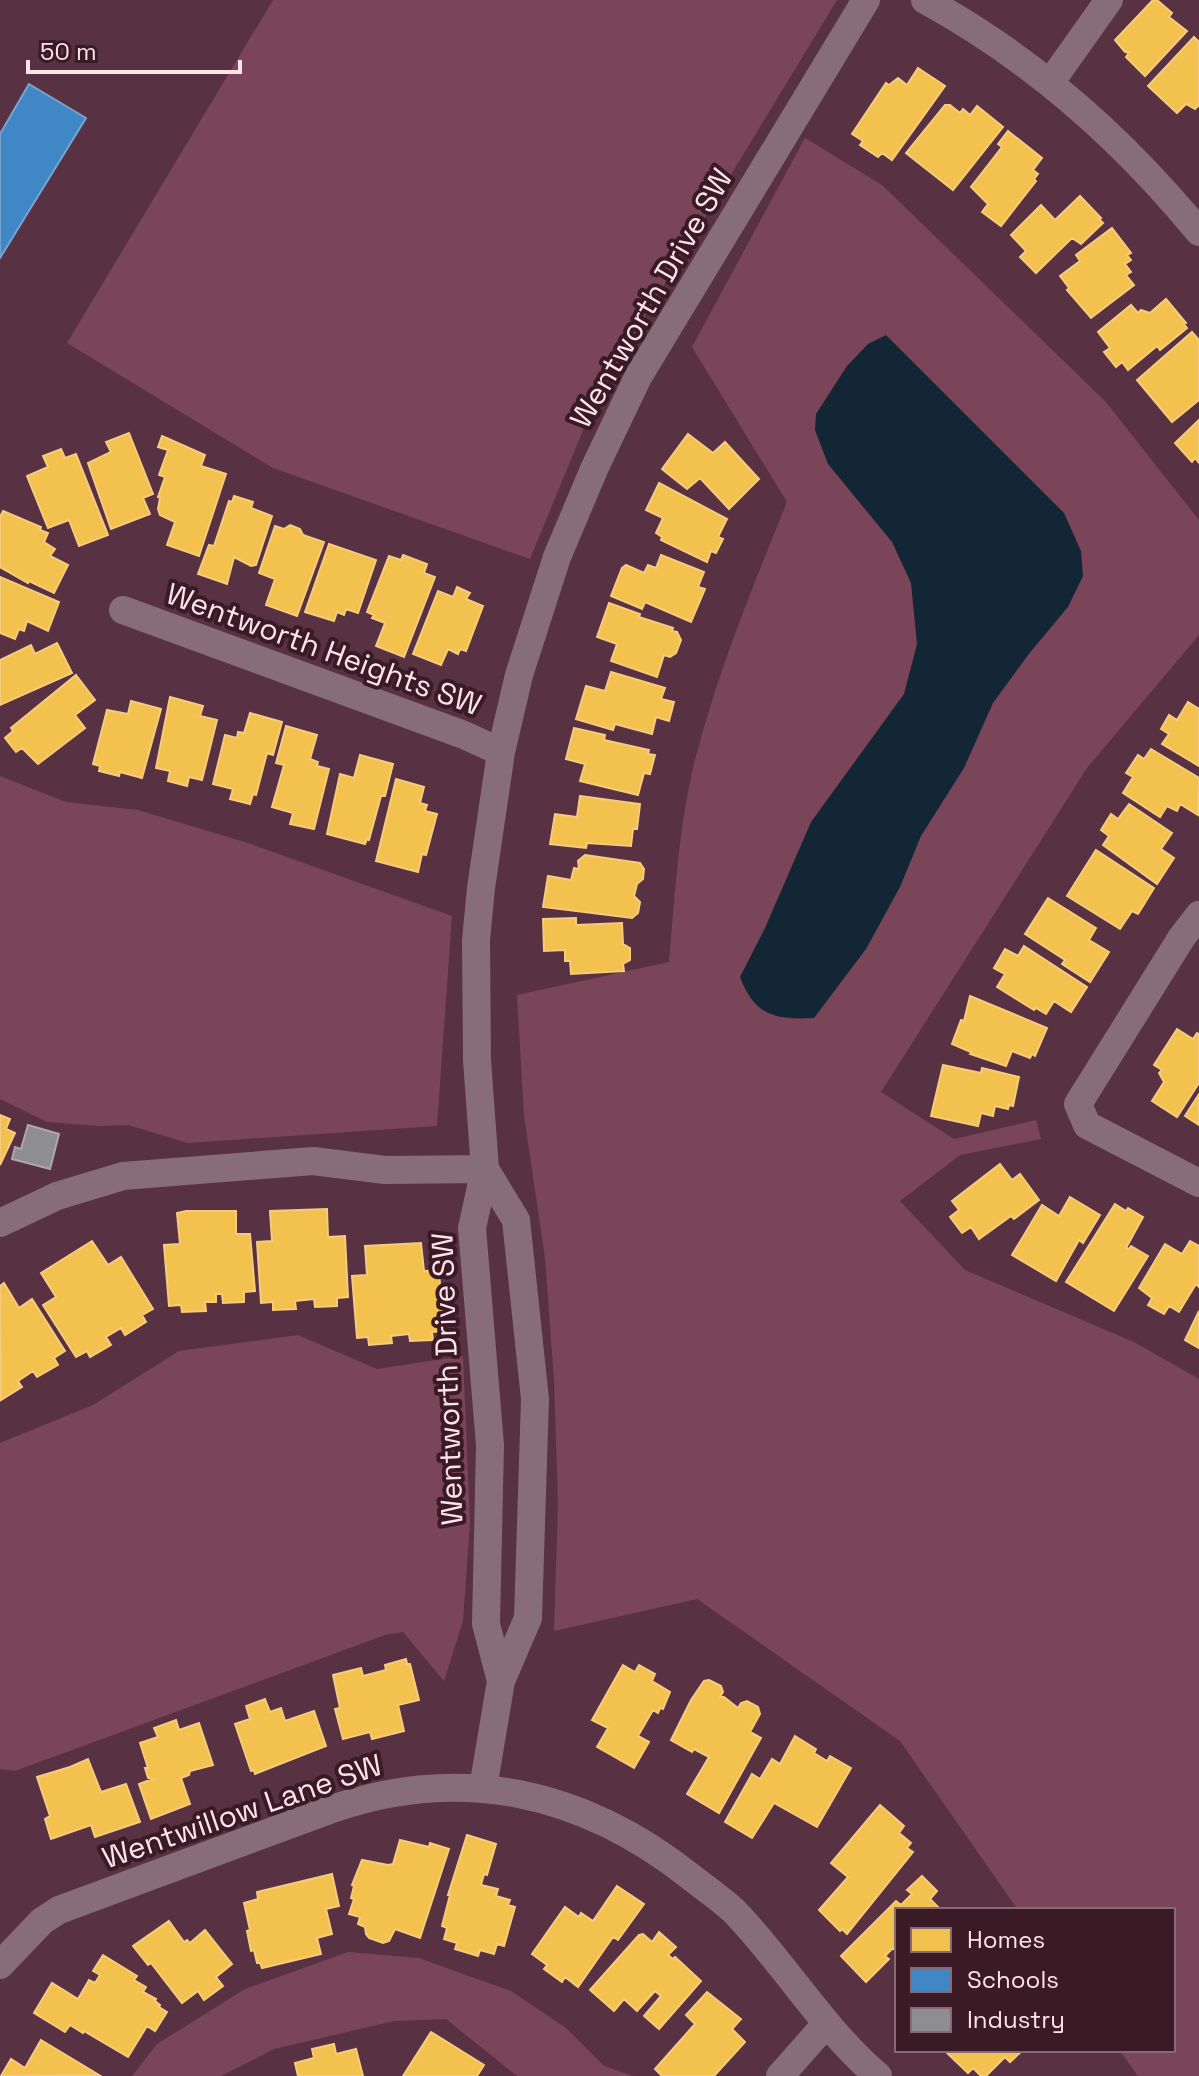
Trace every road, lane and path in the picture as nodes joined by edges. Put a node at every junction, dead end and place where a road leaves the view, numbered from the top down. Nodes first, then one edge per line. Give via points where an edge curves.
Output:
1 (866, 0) edge
2 (925, 0) edge
3 (1109, 0) edge
4 (1050, 83) junction
5 (1199, 232) edge
6 (123, 610) dead end
7 (501, 752) junction
8 (1199, 915) edge
9 (485, 1169) junction
10 (1199, 1183) edge
11 (0, 1223) edge
12 (501, 1681) junction
13 (483, 1788) junction
14 (0, 1965) edge
15 (826, 2024) junction
16 (780, 2076) edge
17 (878, 2076) edge

1 - 7 street, Wentworth Drive SW via 638,377 557,557
2 - 4 street
3 - 4 street
4 - 5 street via 1102,127
6 - 7 street, Wentworth Heights SW
7 - 9 street, Wentworth Drive SW via 476,940
8 - 10 street via 1078,1104 1087,1125
9 - 11 street via 385,1170 313,1161 123,1176 57,1196
9 - 12 street, Wentworth Drive SW via 472,1228 490,1445 486,1624
9 - 12 street, Wentworth Drive SW via 516,1220 535,1399 528,1618
12 - 13 street, Wentworth Drive SW
13 - 14 street, Wentwillow Lane SW via 420,1789 332,1809 59,1910
13 - 15 street, Wentwillow Lane SW via 552,1800 623,1830 671,1861 732,1909
15 - 16 street
15 - 17 street, Wentwillow Lane SW

